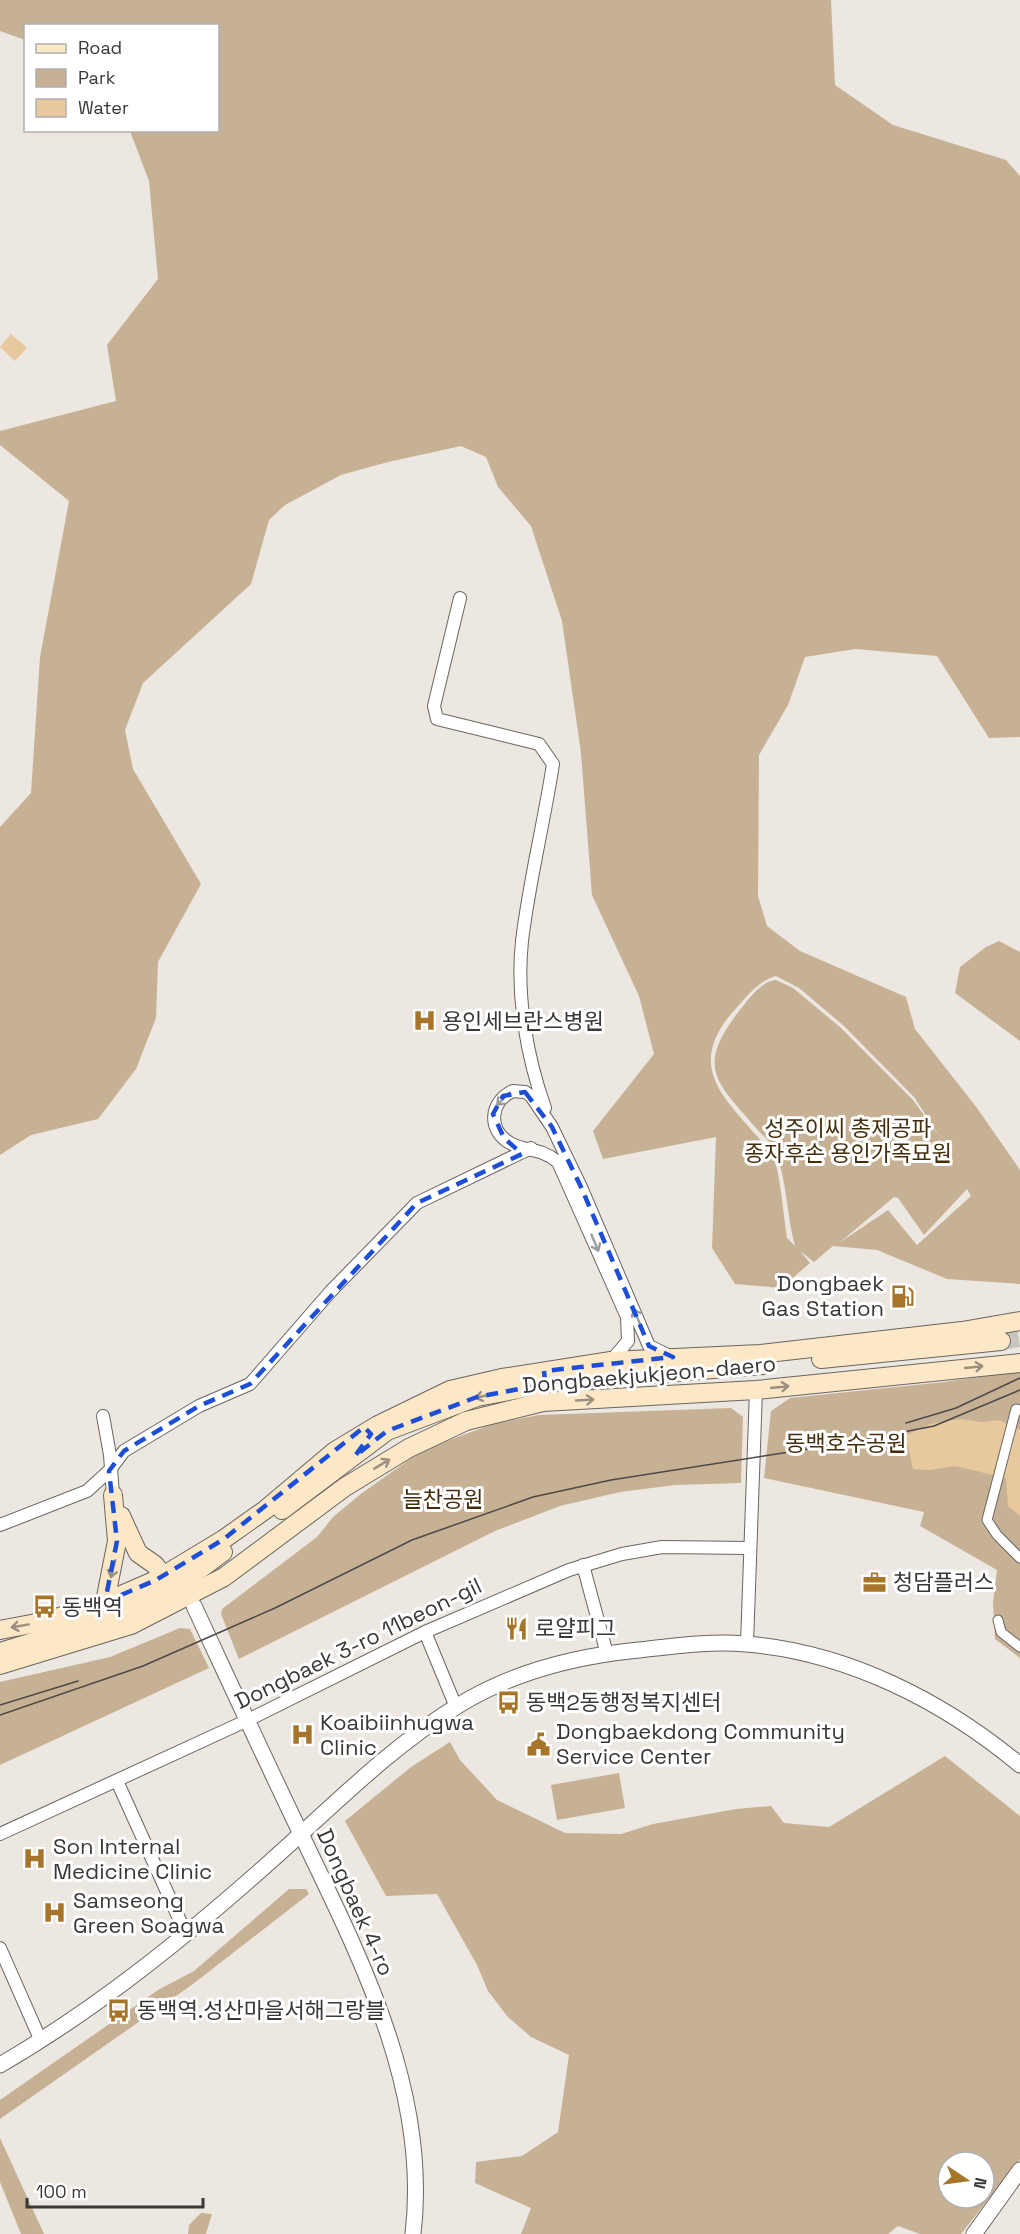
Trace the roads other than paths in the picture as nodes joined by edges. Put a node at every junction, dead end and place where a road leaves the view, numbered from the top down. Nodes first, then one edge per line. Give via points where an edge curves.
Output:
1 (460, 598) dead end
2 (532, 1073) junction
3 (525, 1092) junction
4 (552, 1127) junction
5 (504, 1138) junction
6 (531, 1148) junction
7 (492, 1167) junction
8 (1020, 1321) edge
9 (1001, 1341) tunnel mouth
10 (673, 1357) junction
11 (611, 1361) junction
12 (1016, 1362) edge
13 (502, 1377) junction
14 (556, 1382) junction
15 (756, 1390) junction
16 (1020, 1410) edge
17 (103, 1416) dead end
18 (378, 1425) junction
19 (355, 1456) junction
20 (110, 1471) junction
21 (345, 1486) junction
22 (113, 1495) junction
23 (0, 1525) edge
24 (750, 1548) junction
25 (1020, 1558) edge
26 (583, 1565) junction
27 (163, 1576) junction
28 (105, 1602) junction
29 (194, 1606) junction
30 (998, 1620) dead end
31 (0, 1630) edge
32 (425, 1632) junction
33 (747, 1644) junction
34 (1020, 1647) edge
35 (0, 1652) edge
36 (607, 1654) junction
37 (0, 1665) edge
38 (0, 1673) edge
39 (456, 1707) junction
40 (248, 1720) junction
41 (1020, 1765) edge
42 (117, 1781) junction
43 (0, 1834) edge
44 (301, 1834) junction
45 (186, 1934) junction
46 (0, 1948) edge
47 (41, 2041) junction
48 (0, 2065) edge
49 (1020, 2170) edge
50 (412, 2234) edge
51 (974, 2234) edge

1 - 2 street via 434,706 437,719 539,744 553,764 522,942 522,1003
2 - 3 street
2 - 4 street
3 - 4 street
3 -> 5 street via 508,1093 494,1110 495,1125
10 -> 4 street via 649,1346
5 - 6 street via 514,1145
5 - 7 street
6 - 7 street
6 -> 11 street via 549,1155 564,1172 627,1317 627,1341
7 - 20 street via 417,1203 331,1291 250,1384 199,1406 123,1451
8 - 10 main road via 760,1354
9 - 14 main road, Dongbaekjukjeon-daero
10 - 11 main road
11 - 13 main road
15 -> 12 main road, Dongbaekjukjeon-daero
13 - 14 main road
13 - 18 main road via 450,1390
14 -> 19 main road, Dongbaekjukjeon-daero via 477,1397 387,1431
21 -> 15 main road, Dongbaekjukjeon-daero via 409,1448 466,1421 543,1402
15 - 24 street
16 - 25 street via 1016,1410 987,1520
17 - 20 street
18 - 19 main road
18 - 27 main road via 335,1451 257,1516
19 - 35 main road, Dongbaekjukjeon-daero via 183,1581 106,1616
20 - 22 street
20 - 23 street via 87,1491
21 - 29 main road via 253,1571
21 - 37 main road, Dongbaekjukjeon-daero via 224,1577 131,1626
22 - 27 main road via 138,1553
22 -> 28 main road via 117,1541
24 - 26 street, Dongbaek 3-ro 11beon-gil via 662,1547
24 - 33 street
26 - 32 street, Dongbaek 3-ro 11beon-gil
26 - 36 street
27 - 28 main road
28 -> 31 main road via 47,1621
29 - 38 main road via 118,1642
29 - 40 street, Dongbaek 4-ro
30 - 34 street via 1001,1632
32 - 39 street
32 - 40 street, Dongbaek 3-ro 11beon-gil
33 - 36 street
33 - 41 street via 836,1662 887,1682 970,1726
36 - 39 street via 519,1676
39 - 44 street via 387,1757
40 - 42 street, Dongbaek 3-ro 11beon-gil
40 - 44 street, Dongbaek 4-ro
42 - 43 street, Dongbaek 3-ro 11beon-gil
42 - 45 street
44 - 45 street
44 - 50 street, Dongbaek 4-ro via 351,1939 400,2076 413,2148
45 - 47 street
46 - 47 street
47 - 48 street
49 - 51 street

